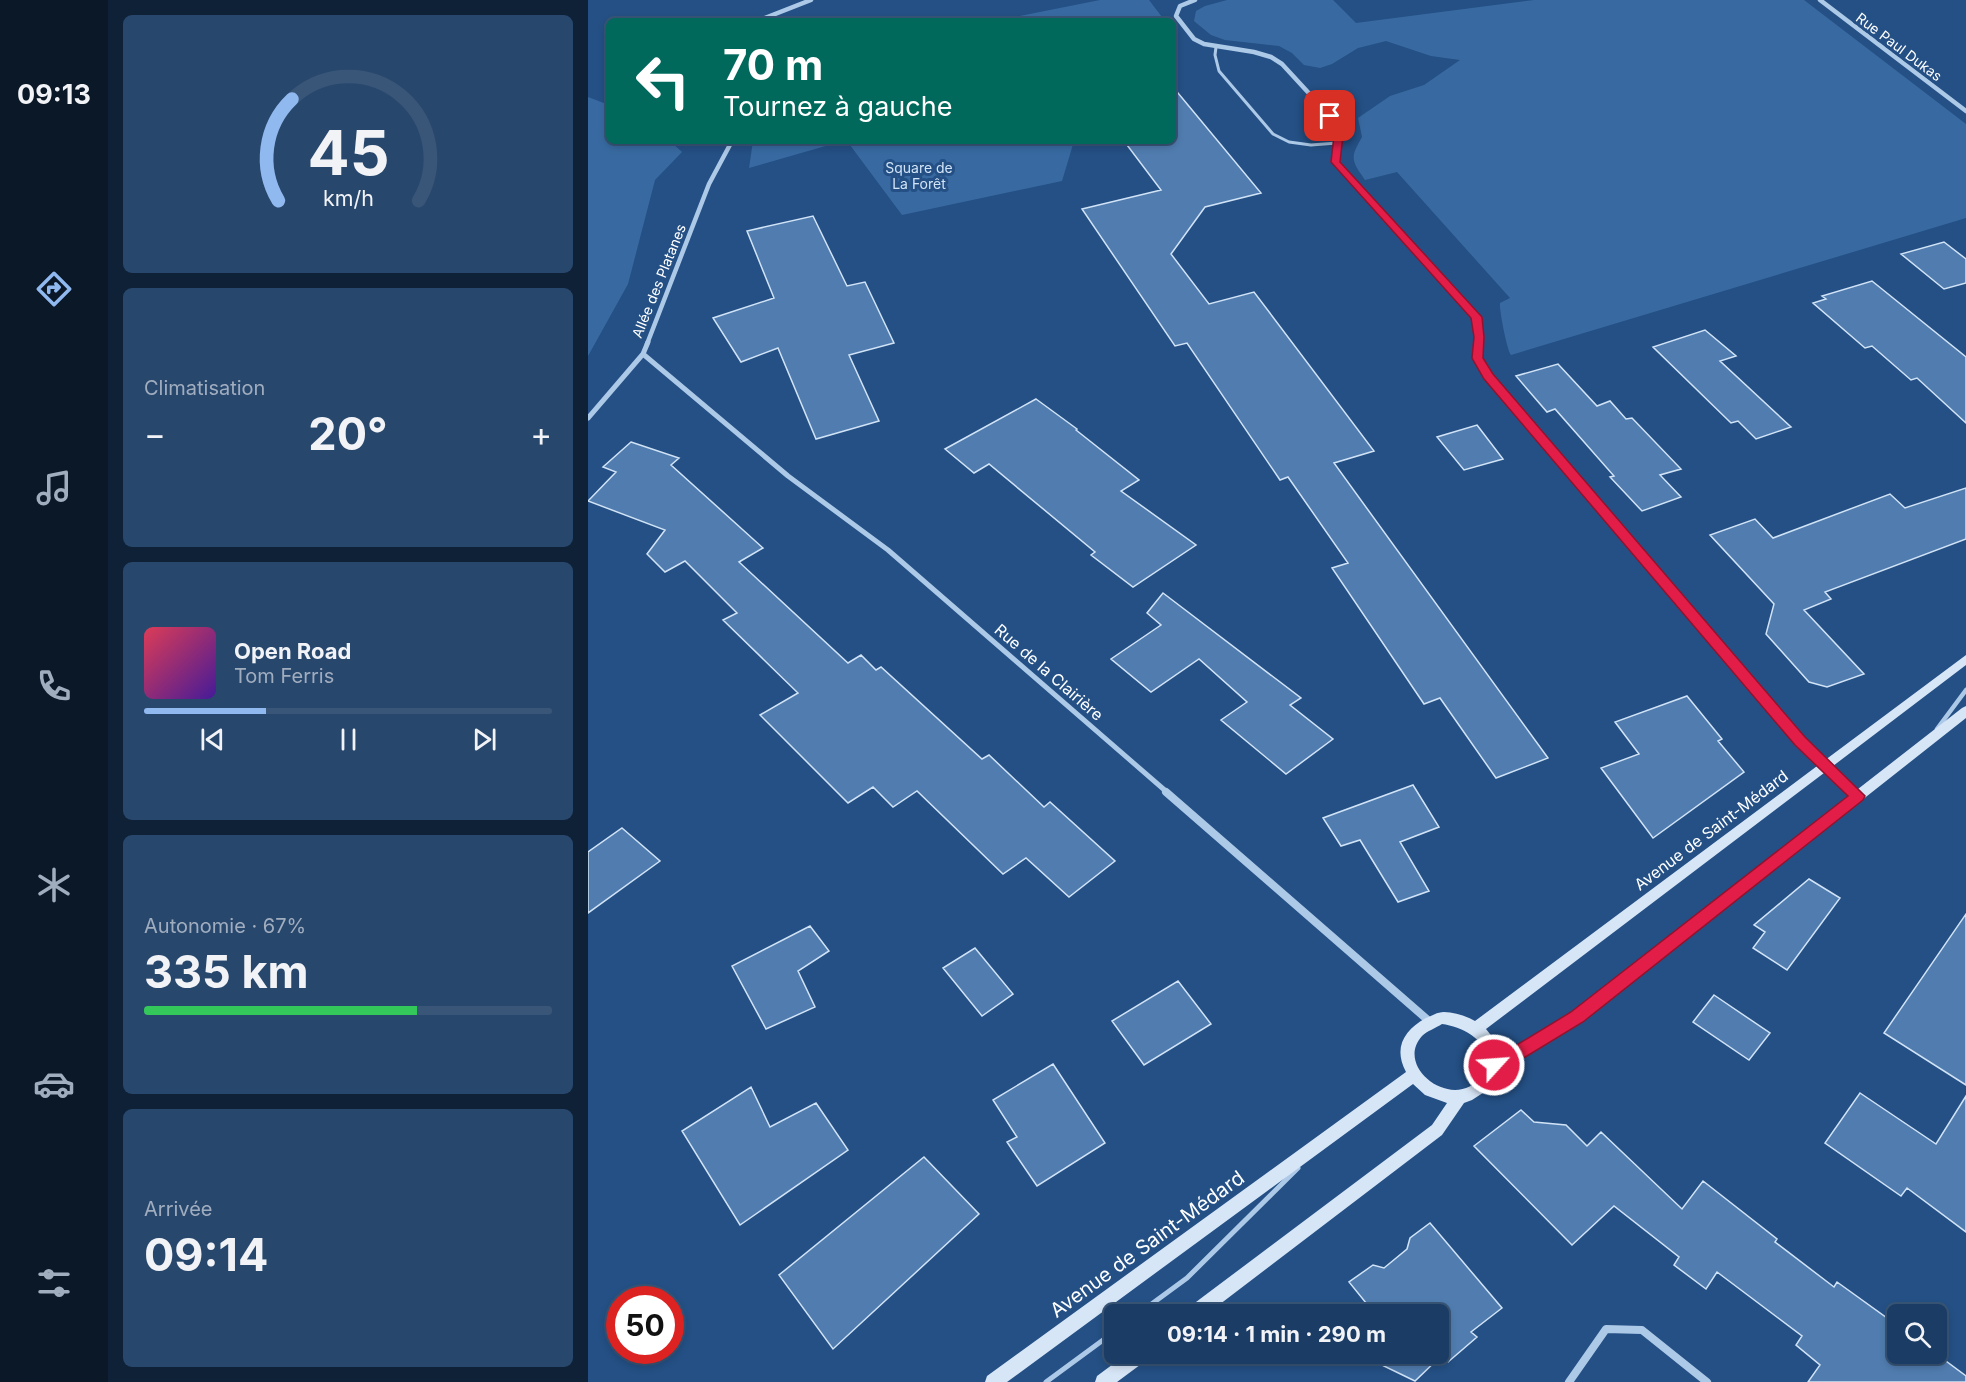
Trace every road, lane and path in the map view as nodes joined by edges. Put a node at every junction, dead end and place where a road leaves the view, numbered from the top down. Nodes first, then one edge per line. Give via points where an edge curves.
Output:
1 (811, 0) edge
2 (1195, 0) edge
3 (1820, 0) edge
4 (765, 18) edge
5 (1216, 46) junction
6 (1966, 111) edge
7 (1337, 143) junction
8 (730, 144) edge
9 (643, 354) junction
10 (588, 418) edge
11 (1966, 658) edge
12 (1966, 690) edge
13 (1966, 711) edge
14 (1928, 741) junction
15 (1825, 767) junction
16 (1858, 796) junction
17 (1429, 1021) junction
18 (1477, 1028) junction
19 (1494, 1065) junction
20 (1413, 1076) junction
21 (1460, 1096) junction
22 (1325, 1140) junction
23 (1152, 1304) edge
24 (1207, 1304) edge
25 (1104, 1339) edge
26 (1127, 1364) edge
27 (993, 1382) edge
28 (1046, 1382) edge
29 (1103, 1382) edge
30 (1569, 1382) edge
31 (1707, 1382) edge

1 - 4 street
2 - 5 street via 1180,6 1176,16 1194,39
3 - 6 street, Rue Paul Dukas
5 - 7 street via 1254,52 1282,64 1340,127
5 - 7 lane via 1219,71 1273,134 1289,142
7 - 15 street via 1336,162 1476,317 1478,358 1488,376
8 - 9 street, Allée des Platanes via 709,184
9 - 10 street, Allée des Platanes
9 - 17 street, Rue de la Clairière via 788,476 888,550
11 - 15 main road, Avenue de Saint-Médard
12 - 14 lane
13 - 14 main road
14 - 16 main road
15 - 16 main road
15 - 18 main road, Avenue de Saint-Médard
16 - 19 main road via 1577,1017
17 - 18 main road via 1454,1018
17 - 20 main road via 1418,1028 1407,1050
18 - 19 main road via 1493,1051
19 - 21 main road via 1482,1086
20 - 21 main road via 1434,1092
20 - 22 main road, Avenue de Saint-Médard
21 - 24 main road via 1437,1130
22 - 23 lane, Avenue de Saint-Médard via 1187,1278
22 - 27 main road, Avenue de Saint-Médard
25 - 28 lane
26 - 29 main road
30 - 31 street via 1606,1329 1642,1330

